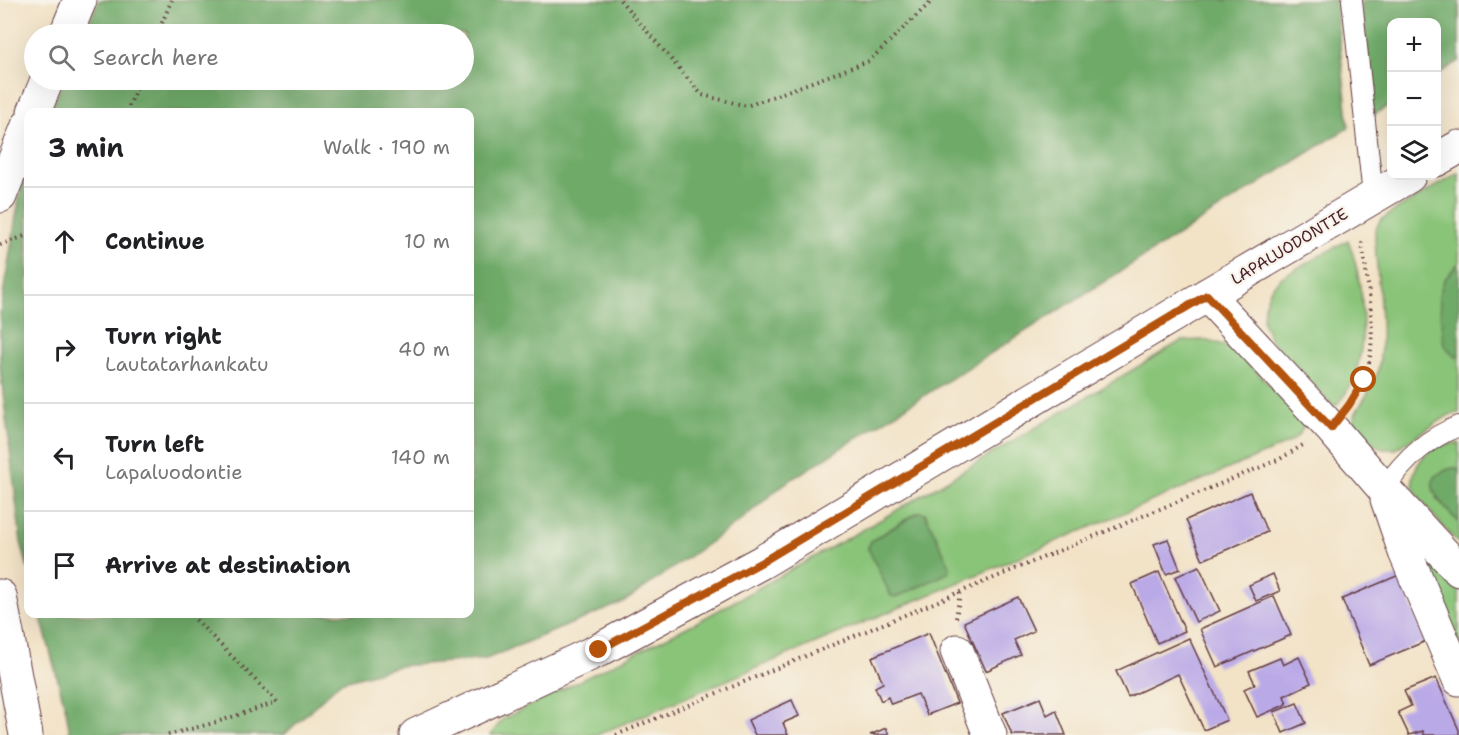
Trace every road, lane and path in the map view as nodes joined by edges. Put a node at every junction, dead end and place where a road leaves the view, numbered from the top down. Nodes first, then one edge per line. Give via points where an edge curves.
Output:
1 (80, 0) edge
2 (172, 0) edge
3 (620, 0) edge
4 (933, 0) edge
5 (1352, 0) edge
6 (70, 24) edge
7 (161, 24) edge
8 (44, 90) edge
9 (135, 90) edge
10 (36, 108) edge
11 (128, 108) edge
12 (24, 136) edge
13 (1459, 147) edge
14 (1441, 158) edge
15 (1402, 180) edge
16 (0, 196) edge
17 (1365, 201) junction
18 (24, 237) edge
19 (0, 245) edge
20 (1207, 295) junction
21 (1459, 426) edge
22 (1331, 428) junction
23 (1384, 489) junction
24 (1459, 570) edge
25 (0, 596) edge
26 (194, 618) edge
27 (957, 651) dead end
28 (1459, 679) edge
29 (424, 733) edge
30 (26, 735) edge
31 (168, 735) edge
32 (616, 735) edge
33 (990, 735) edge

1 - 6 street
2 - 7 path
3 - 4 path via 702,95 747,106 869,61
5 - 17 lane
8 - 10 street
9 - 11 path
12 - 16 street
13 - 14 street
15 - 17 street, LAPALUODONTIE
17 - 20 street, LAPALUODONTIE
17 - 22 path via 1370,352 1364,380
18 - 19 path
20 - 22 street
20 - 29 street, LAPALUODONTIE via 762,562 599,650
21 - 23 lane via 1412,454
22 - 23 street
22 - 32 path via 1280,459
23 - 24 street
23 - 28 street via 1405,552
25 - 30 street
26 - 31 path via 277,702
27 - 33 street

